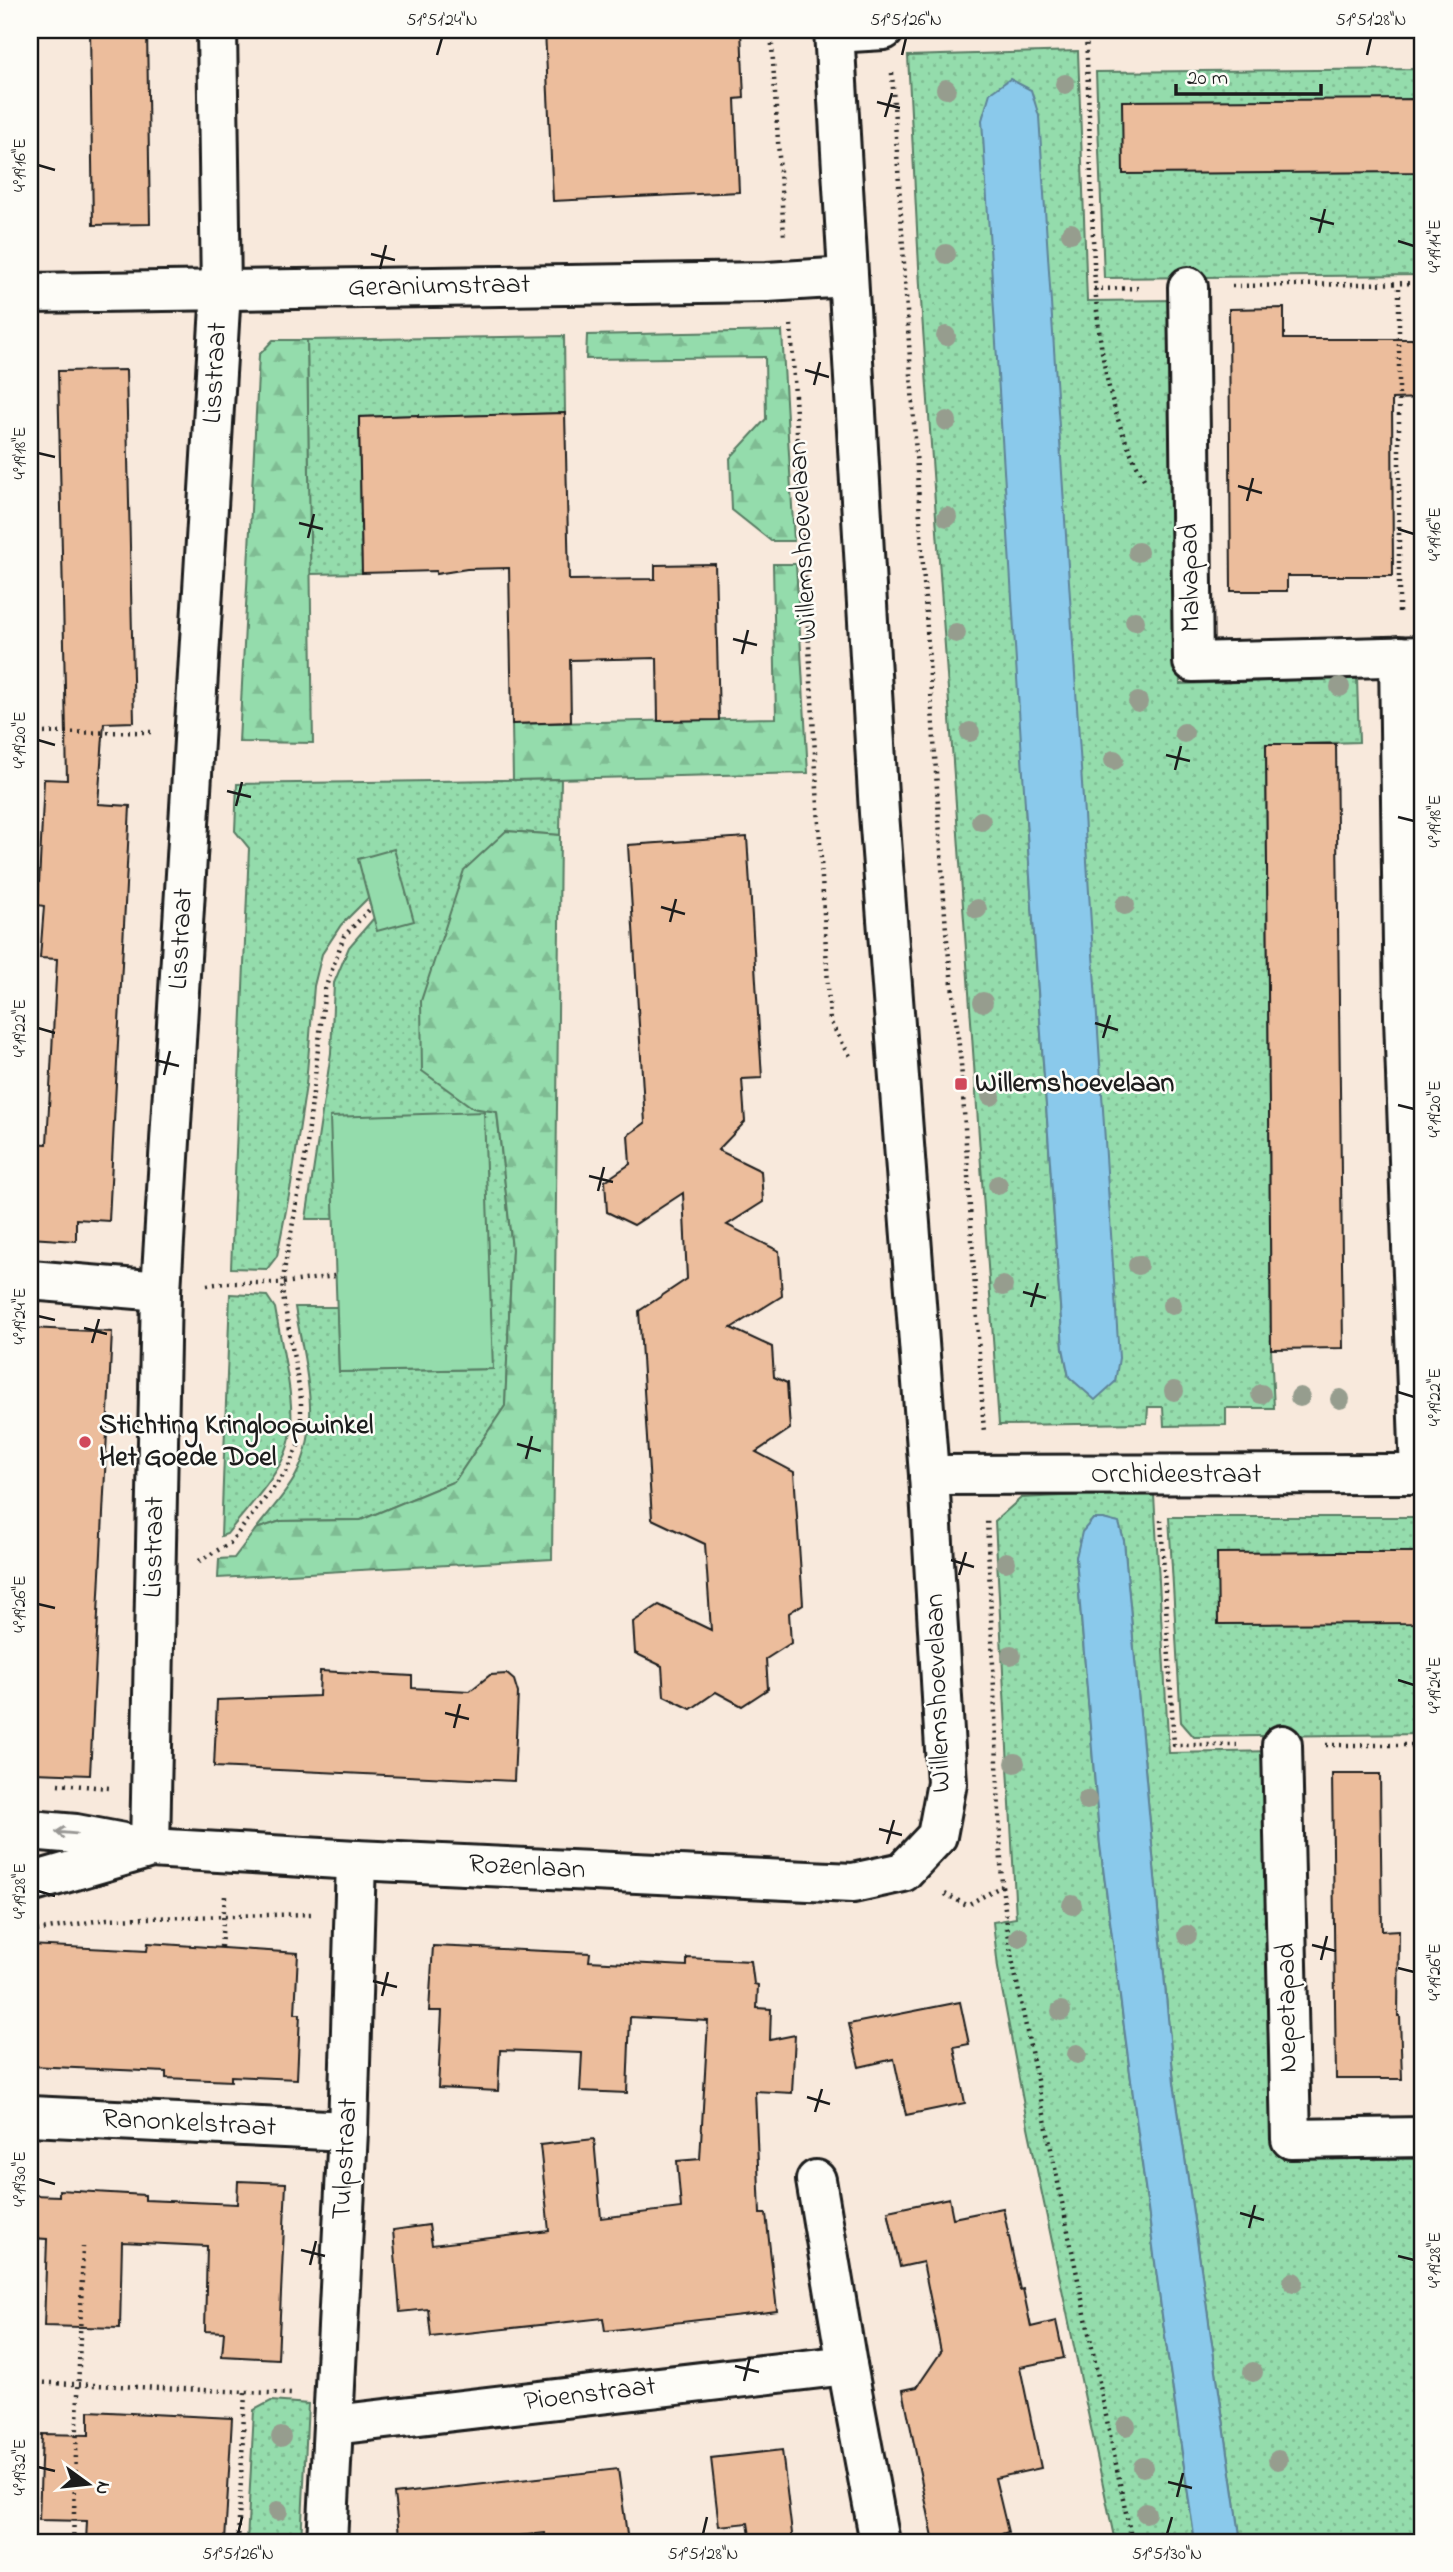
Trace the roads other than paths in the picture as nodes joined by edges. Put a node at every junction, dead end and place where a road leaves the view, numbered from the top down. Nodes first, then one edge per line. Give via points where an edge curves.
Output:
1 (217, 30) edge
2 (884, 30) edge
3 (834, 31) edge
4 (848, 277) junction
5 (1188, 287) road end
6 (221, 290) junction
7 (30, 293) edge
8 (1411, 656) edge
9 (1413, 1017) edge
10 (30, 1280) edge
11 (161, 1291) junction
12 (929, 1475) junction
13 (1422, 1475) edge
14 (1282, 1745) road end
15 (30, 1830) edge
16 (150, 1848) junction
17 (356, 1860) junction
18 (903, 1872) joint
19 (30, 1883) edge
20 (30, 2116) edge
21 (348, 2131) junction
22 (1423, 2137) edge
23 (816, 2180) dead end
24 (847, 2365) junction
25 (334, 2425) junction
26 (327, 2542) edge
27 (880, 2542) edge

1 - 6 street, Lisstraat
2 - 3 street
3 - 4 street, Willemshoevelaan
4 - 6 street, Geraniumstraat
4 - 12 street, Willemshoevelaan via 879,813
5 - 8 street, Malvapad via 1192,662
6 - 7 street, Geraniumstraat
6 - 11 street, Lisstraat
8 - 9 street
9 - 13 street
10 - 11 street
11 - 16 street, Lisstraat
12 - 13 street, Orchideestraat
12 - 18 street, Willemshoevelaan via 947,1783 936,1836
14 - 22 street, Nepetapad via 1291,2139
16 -> 15 street, Rozenlaan
16 - 17 street, Rozenlaan
16 - 19 street, Rozenlaan
17 - 18 street, Rozenlaan via 853,1883
17 - 21 street, Tulpstraat
20 - 21 street, Ranonkelstraat
21 - 25 street, Tulpstraat
23 - 24 street
24 - 25 street, Pioenstraat
24 - 27 street
25 - 26 street, Tulpstraat

